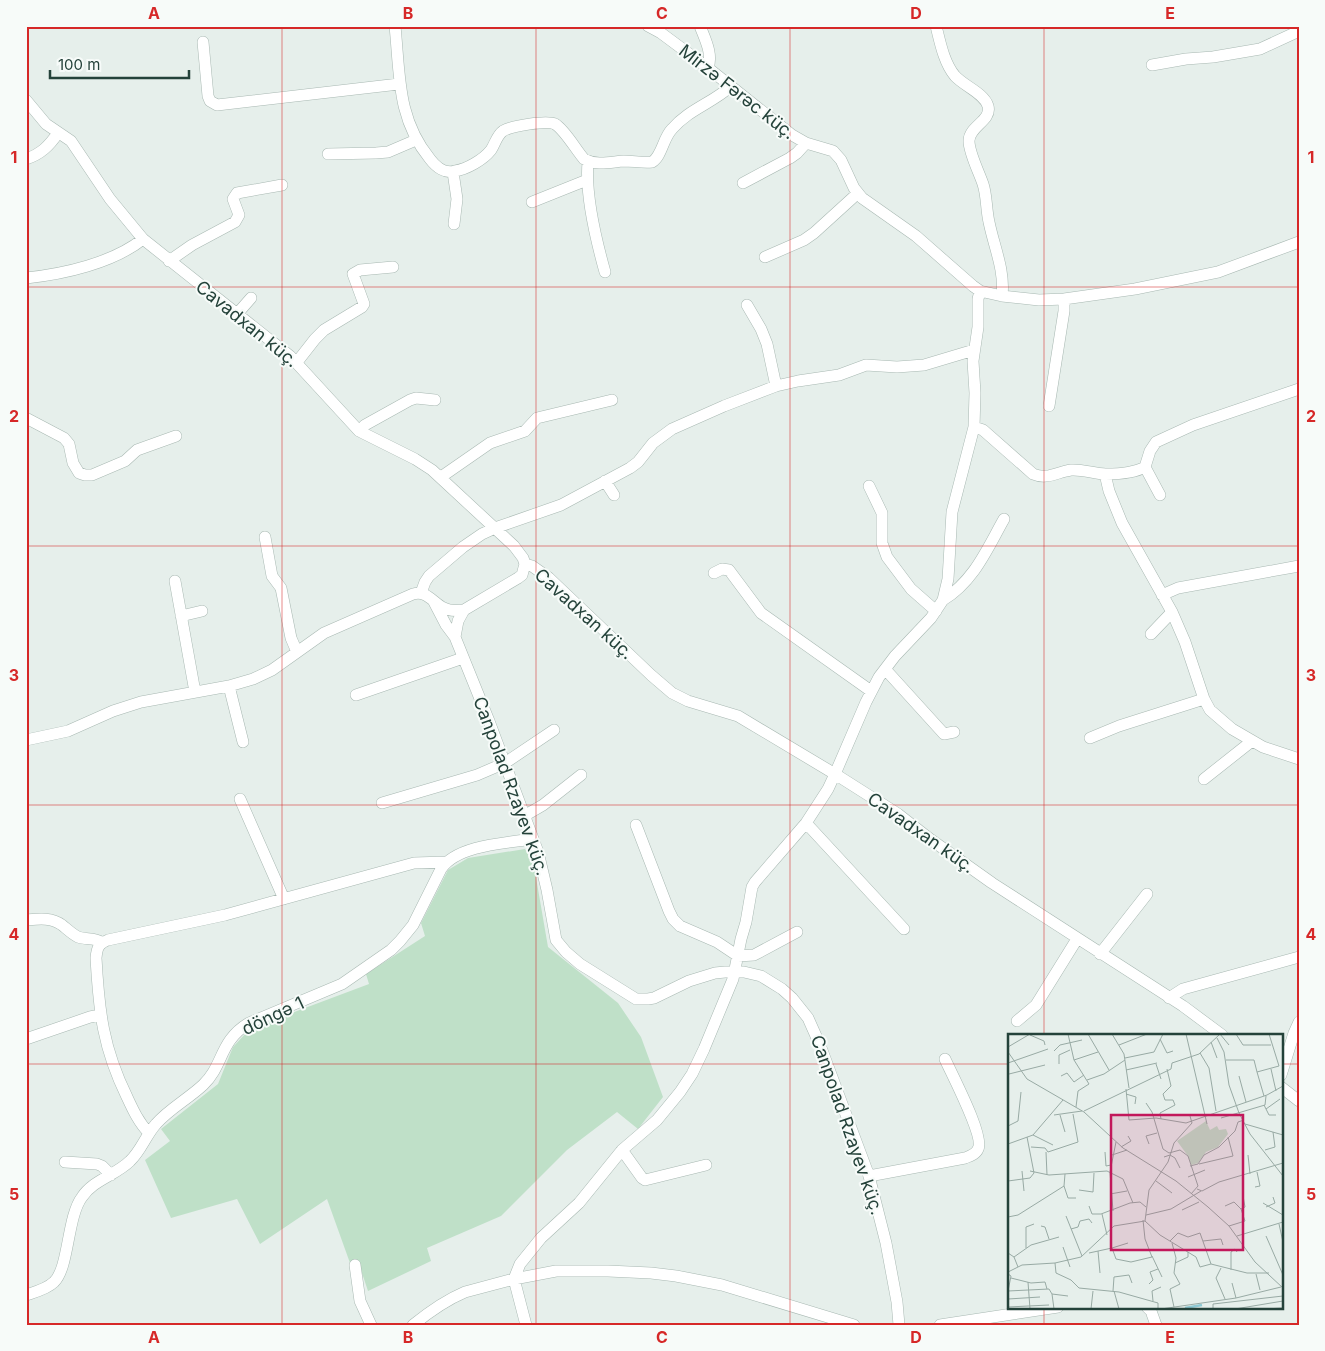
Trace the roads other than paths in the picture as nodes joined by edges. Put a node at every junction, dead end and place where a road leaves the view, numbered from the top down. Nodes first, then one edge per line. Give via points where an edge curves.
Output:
1 (395, 26) edge
2 (648, 26) edge
3 (700, 26) edge
4 (936, 26) edge
5 (1299, 31) edge
6 (203, 42) dead end
7 (1152, 65) dead end
8 (708, 68) junction
9 (399, 84) junction
10 (730, 87) junction
11 (26, 100) edge
12 (58, 133) junction
13 (416, 140) junction
14 (806, 143) junction
15 (328, 154) dead end
16 (26, 159) edge
17 (588, 162) junction
18 (454, 172) junction
19 (587, 180) junction
20 (743, 182) dead end
21 (282, 186) dead end
22 (858, 193) junction
23 (532, 202) dead end
24 (454, 224) dead end
25 (143, 239) junction
26 (1299, 242) edge
27 (765, 257) dead end
28 (169, 261) junction
29 (393, 267) dead end
30 (605, 272) dead end
31 (26, 278) edge
32 (980, 291) junction
33 (1002, 296) junction
34 (251, 298) dead end
35 (1064, 299) junction
36 (747, 305) dead end
37 (237, 314) junction
38 (974, 350) junction
39 (297, 362) junction
40 (776, 386) junction
41 (1299, 389) edge
42 (435, 400) dead end
43 (612, 400) dead end
44 (1049, 406) dead end
45 (26, 418) edge
46 (974, 426) junction
47 (359, 431) junction
48 (176, 436) dead end
49 (1145, 467) junction
50 (1105, 474) junction
51 (441, 477) junction
52 (605, 481) junction
53 (869, 486) dead end
54 (614, 495) dead end
55 (1160, 495) dead end
56 (1004, 519) dead end
57 (495, 528) junction
58 (265, 537) dead end
59 (525, 564) junction
60 (1299, 566) edge
61 (714, 573) dead end
62 (175, 580) dead end
63 (421, 593) junction
64 (1162, 594) junction
65 (943, 600) junction
66 (434, 601) junction
67 (464, 610) junction
68 (202, 611) dead end
69 (936, 612) junction
70 (1172, 612) junction
71 (181, 616) junction
72 (1151, 634) dead end
73 (455, 636) junction
74 (297, 652) junction
75 (463, 658) junction
76 (885, 669) junction
77 (229, 686) junction
78 (871, 691) junction
79 (194, 692) junction
80 (356, 695) dead end
81 (1204, 699) junction
82 (554, 730) dead end
83 (954, 732) dead end
84 (1090, 738) dead end
85 (26, 740) edge
86 (1252, 741) junction
87 (243, 742) dead end
88 (1299, 759) edge
89 (504, 763) junction
90 (835, 774) junction
91 (581, 776) dead end
92 (1204, 779) dead end
93 (240, 799) dead end
94 (382, 802) dead end
95 (524, 816) junction
96 (806, 823) junction
97 (636, 826) dead end
98 (533, 839) junction
99 (446, 862) junction
100 (1147, 894) dead end
101 (284, 899) junction
102 (26, 920) edge
103 (904, 929) dead end
104 (797, 932) dead end
105 (1077, 939) junction
106 (101, 942) junction
107 (1100, 954) junction
108 (738, 956) junction
109 (1299, 957) edge
110 (734, 972) junction
111 (1169, 998) junction
112 (100, 1016) junction
113 (1017, 1021) dead end
114 (1299, 1022) edge
115 (1220, 1034) edge
116 (26, 1038) edge
117 (945, 1059) dead end
118 (1282, 1072) edge
119 (1282, 1087) edge
120 (1299, 1101) edge
121 (149, 1133) junction
122 (622, 1150) junction
123 (65, 1162) dead end
124 (706, 1166) dead end
125 (111, 1175) junction
126 (869, 1176) junction
127 (356, 1265) dead end
128 (514, 1279) junction
129 (26, 1295) edge
130 (1051, 1308) edge
131 (1148, 1308) edge
132 (826, 1321) edge
133 (371, 1325) edge
134 (413, 1325) edge
135 (526, 1325) edge
136 (854, 1325) edge
137 (899, 1325) edge
138 (940, 1325) edge
139 (1156, 1325) edge

1 - 9 street
2 - 8 street, Mirzə Fərəc küç.
3 - 8 street via 709,54
4 - 33 street via 952,72 988,104 987,116 973,129 969,141 984,188 1002,272
5 - 7 street via 1260,49
6 - 9 street via 208,96 217,105
8 - 10 street, Mirzə Fərəc küç.
9 - 13 street
10 - 14 street, Mirzə Fərəc küç.
10 - 17 street via 679,121 666,136 659,156 652,162
11 - 12 street, Cavadxan küç.
12 - 16 street via 46,149
12 - 25 street, Cavadxan küç. via 76,146 110,199
13 - 15 street via 382,153
13 - 18 street via 435,166
14 - 20 street via 790,158
14 - 22 street, Mirzə Fərəc küç. via 833,151
17 - 18 street via 559,128 544,123 504,131 484,156
17 - 19 street
18 - 24 street via 457,199
19 - 23 street
19 - 30 street
21 - 28 street via 237,193 233,199 238,215 235,222
22 - 27 street via 804,240
22 - 32 street, Mirzə Fərəc küç. via 916,236
25 - 28 street, Cavadxan küç.
25 - 31 street via 88,266
26 - 35 street via 1218,272 1108,294
28 - 37 street, Cavadxan küç.
29 - 39 street via 360,270 353,274 364,304 324,330
32 - 33 street
32 - 38 street
33 - 35 street
34 - 37 street
35 - 44 street
36 - 40 street via 767,344
37 - 39 street, Cavadxan küç.
38 - 40 street via 924,365 866,366 839,375
38 - 46 street
39 - 47 street, Cavadxan küç.
40 - 52 street via 672,429 654,442 638,462
41 - 49 street via 1193,425 1156,442
42 - 47 street via 410,400 365,424
43 - 51 street via 537,418 525,431 490,443
45 - 48 street via 64,438 69,444 73,463 85,475 125,461 137,450
46 - 50 street via 1039,477 1069,470
46 - 65 street via 952,512 948,579
47 - 51 street, Cavadxan küç. via 415,459
49 - 50 street
49 - 55 street
50 - 64 street via 1122,523
51 - 57 street, Cavadxan küç.
52 - 54 street
52 - 57 street via 561,505
53 - 69 street via 882,513 882,543 887,557 911,589
56 - 65 street via 968,580
57 - 59 street, Cavadxan küç. via 514,546
57 - 63 street via 462,547 429,576
58 - 74 street via 272,576 281,588
59 - 67 street via 518,578
59 - 90 street, Cavadxan küç. via 549,578 672,693 738,716
60 - 64 street via 1178,588
61 - 78 street via 730,570 761,613
62 - 71 street
63 - 66 street
63 - 74 street via 338,626
64 - 70 street
65 - 69 street
66 - 67 street via 450,610
66 - 73 street, Canpolad Rzayev küç.
67 - 73 street
68 - 71 street
69 - 76 street
70 - 72 street
70 - 81 street
71 - 79 street
73 - 75 street, Canpolad Rzayev küç.
74 - 77 street via 272,670
75 - 80 street
75 - 89 street, Canpolad Rzayev küç.
76 - 78 street
76 - 83 street via 944,734
77 - 79 street
77 - 87 street
78 - 90 street
79 - 85 street via 141,702 68,731
81 - 84 street
81 - 86 street via 1220,720
82 - 89 street
86 - 88 street
86 - 92 street
89 - 94 street via 477,775
89 - 95 street, Canpolad Rzayev küç.
90 - 96 street
90 - 105 street, Cavadxan küç.
91 - 95 street
93 - 101 street
95 - 98 street, Canpolad Rzayev küç.
96 - 103 street
96 - 108 street via 752,887
97 - 108 street via 673,919 680,926 718,942
98 - 99 street via 482,847
98 - 110 street, Canpolad Rzayev küç. via 544,873 556,940 580,964 629,996 642,1000 661,996 704,976
99 - 101 street via 414,863
99 - 121 street, döngə 1 via 413,925 400,941 342,984 239,1029 203,1085 160,1119
100 - 107 street
101 - 106 street
102 - 106 street via 53,920 75,936
104 - 108 street via 754,955
105 - 107 street, Cavadxan küç.
105 - 113 street via 1036,1005
106 - 112 street via 96,958
107 - 111 street, Cavadxan küç.
108 - 110 street
109 - 111 street via 1183,990
110 - 122 street via 692,1074 657,1120
110 - 126 street, Canpolad Rzayev küç. via 770,981 792,998 808,1018 826,1057
111 - 115 street, Cavadxan küç.
112 - 116 street
112 - 121 street via 116,1075
114 - 118 street
117 - 126 street via 976,1128 979,1149 965,1158
119 - 120 street
121 - 125 street, döngə 1 via 132,1160
122 - 124 street via 645,1180
122 - 128 street via 579,1202 541,1238 520,1264
123 - 125 street via 97,1164
125 - 129 street, döngə 1 via 81,1197 57,1278 46,1287
126 - 137 street, Canpolad Rzayev küç. via 886,1243
127 - 133 street via 360,1301
128 - 132 street via 573,1270 676,1276 749,1292
128 - 134 street via 455,1296
128 - 135 street
130 - 138 street
131 - 139 street
132 - 136 street

